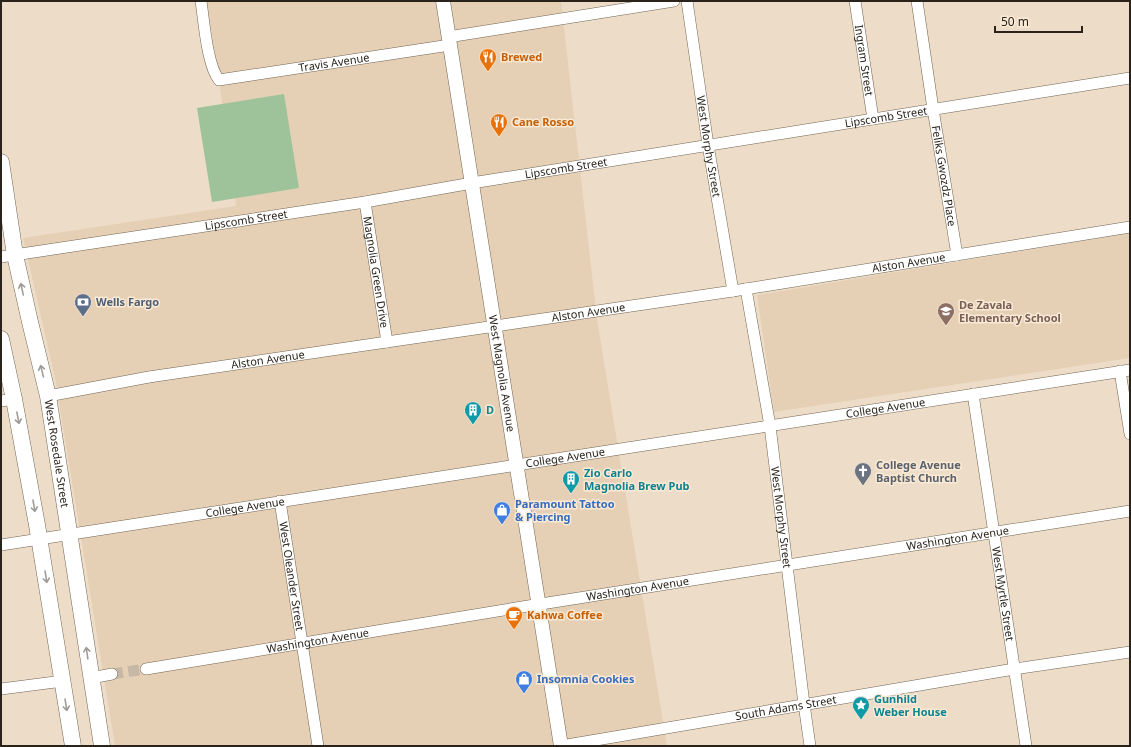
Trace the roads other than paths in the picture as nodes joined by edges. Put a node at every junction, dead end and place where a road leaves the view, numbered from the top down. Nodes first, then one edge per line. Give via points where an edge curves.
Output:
1 (201, 1) edge
2 (443, 1) edge
3 (674, 1) edge
4 (687, 1) edge
5 (855, 1) edge
6 (917, 1) edge
7 (449, 41) junction
8 (1130, 78) edge
9 (933, 109) junction
10 (873, 119) junction
11 (708, 145) junction
12 (1, 162) edge
13 (472, 183) junction
14 (365, 202) junction
15 (1130, 227) edge
16 (957, 255) junction
17 (8, 256) edge
18 (746, 289) junction
19 (733, 291) junction
20 (494, 326) junction
21 (1, 339) edge
22 (387, 342) junction
23 (1125, 370) edge
24 (974, 394) junction
25 (48, 396) junction
26 (8, 400) edge
27 (770, 426) junction
28 (1130, 434) edge
29 (516, 465) junction
30 (280, 501) junction
31 (1130, 511) edge
32 (994, 532) junction
33 (69, 534) junction
34 (40, 538) junction
35 (1, 545) edge
36 (787, 565) junction
37 (538, 604) junction
38 (303, 643) junction
39 (1130, 652) edge
40 (146, 669) tunnel mouth
41 (1014, 669) junction
42 (112, 674) tunnel mouth
43 (91, 678) junction
44 (62, 681) junction
45 (1, 690) edge
46 (804, 704) junction
47 (73, 746) edge
48 (102, 746) edge
49 (318, 746) edge
50 (561, 746) edge
51 (810, 746) edge
52 (1026, 746) edge

1 - 7 street, Travis Avenue via 210,62 219,80
2 - 7 street, West Magnolia Avenue
3 - 7 street, Travis Avenue
4 - 11 street, West Morphy Street
5 - 10 street, Ingram Street
6 - 9 street, Feliks Gwozdz Place
7 - 13 street, West Magnolia Avenue
8 - 9 street, Lipscomb Street
9 - 10 street, Lipscomb Street
9 - 16 street, Feliks Gwozdz Place
10 - 11 street, Lipscomb Street
11 - 13 street, Lipscomb Street
11 - 19 street, West Morphy Street
12 - 17 main road, West Rosedale Street
13 - 14 street, Lipscomb Street
13 - 20 street, West Magnolia Avenue
14 - 17 street, Lipscomb Street
14 - 22 street, Magnolia Green Drive
15 - 16 street, Alston Avenue
16 - 18 street, Alston Avenue
25 -> 17 main road, West Rosedale Street via 30,322
18 - 19 street, Alston Avenue
18 - 27 street, West Morphy Street
19 - 20 street, Alston Avenue
20 - 22 street, Alston Avenue
20 - 29 street, West Magnolia Avenue
21 - 26 main road
22 - 25 street, Alston Avenue via 149,377
23 - 24 street, College Avenue
23 - 28 street
24 - 27 street, College Avenue
24 - 32 street, West Myrtle Street
25 - 33 main road, West Rosedale Street
26 -> 34 main road
27 - 29 street, College Avenue
27 - 36 street, West Morphy Street
29 - 30 street, College Avenue
29 - 37 street, West Magnolia Avenue
30 - 33 street, College Avenue
30 - 38 street, West Oleander Street
31 - 32 street, Washington Avenue
32 - 36 street, Washington Avenue
32 - 41 street, West Myrtle Street
33 - 34 street, College Avenue
43 -> 33 main road, West Rosedale Street
34 - 35 street, College Avenue
34 -> 44 main road
36 - 37 street, Washington Avenue
36 - 46 street, West Morphy Street
37 - 38 street, Washington Avenue
37 - 50 street, West Magnolia Avenue
38 - 40 street, Washington Avenue
38 - 49 street, West Oleander Street
39 - 41 street, South Adams Street
41 - 46 street, South Adams Street
41 - 52 street, West Myrtle Street
42 - 43 street
43 - 48 main road, West Rosedale Street
44 - 45 street
44 -> 47 main road
46 - 50 street, South Adams Street
46 - 51 street, West Morphy Street

